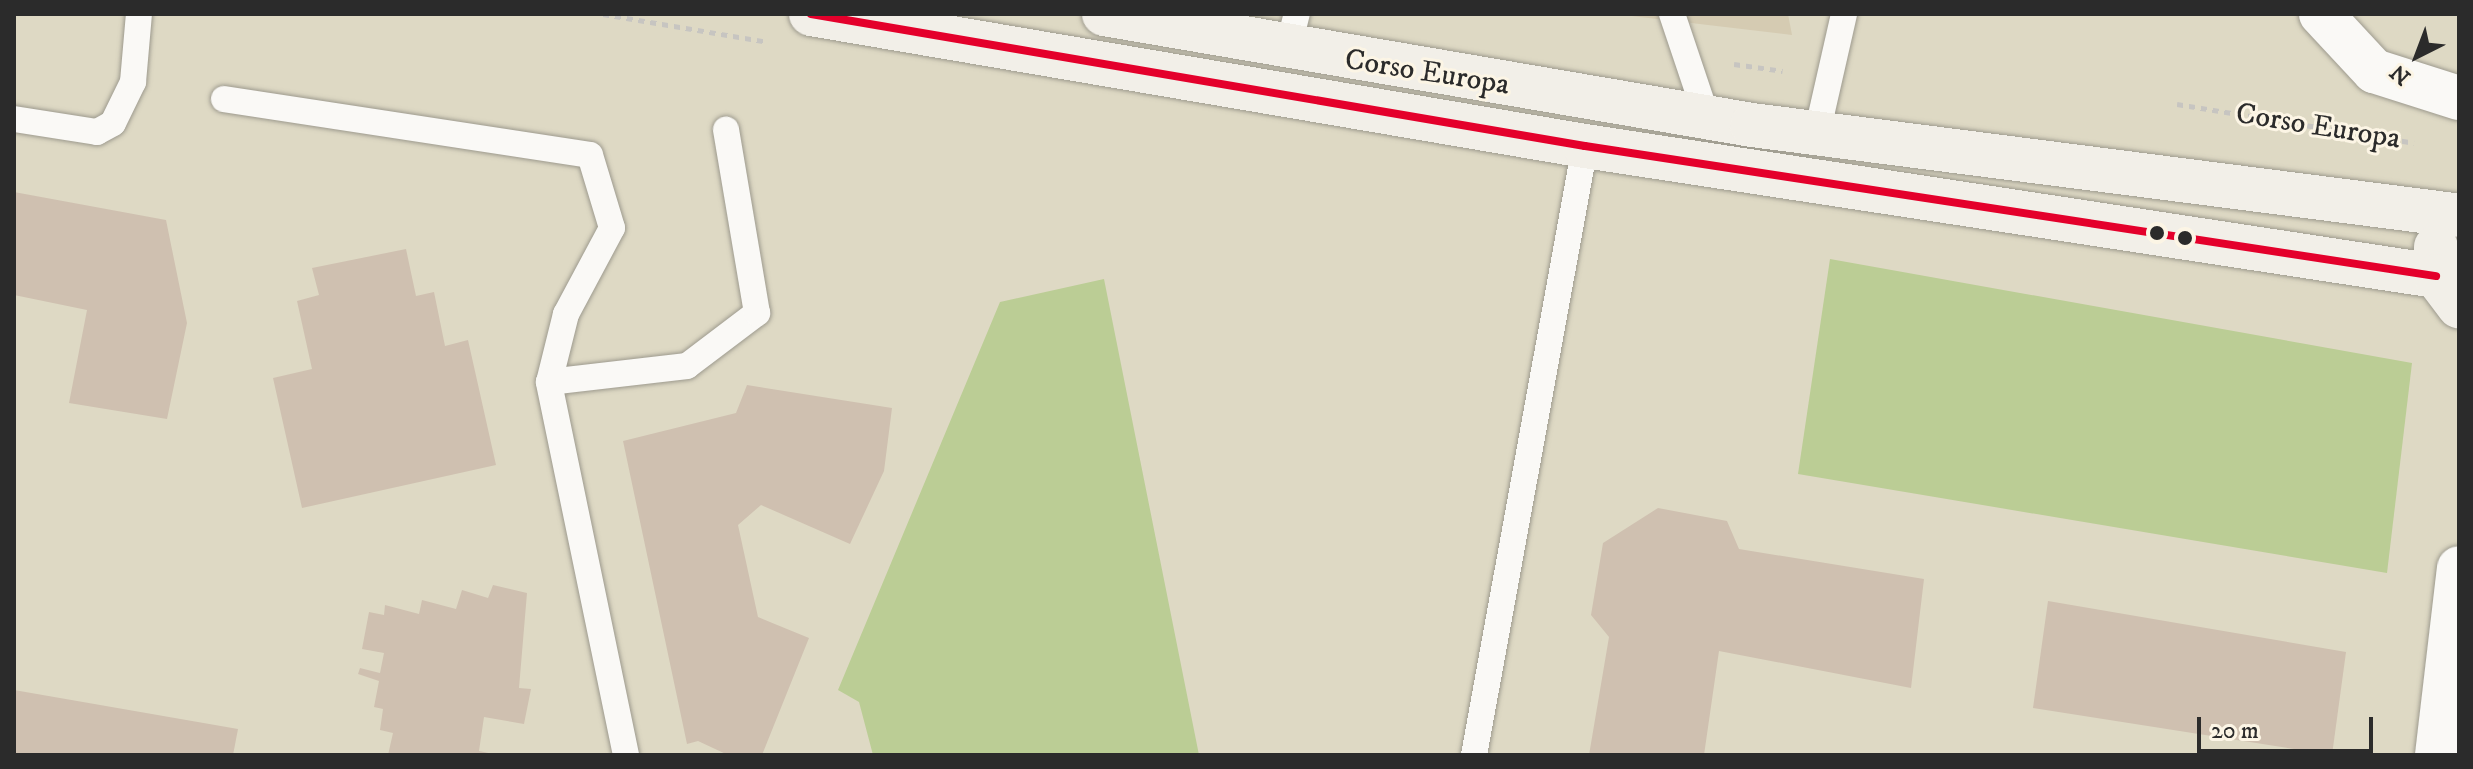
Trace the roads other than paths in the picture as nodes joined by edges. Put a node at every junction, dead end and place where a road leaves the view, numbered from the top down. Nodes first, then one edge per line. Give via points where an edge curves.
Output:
1 (139, 14) edge
2 (811, 14) edge
3 (1104, 14) edge
4 (1672, 14) edge
5 (1844, 14) edge
6 (2321, 14) edge
7 (1175, 20) edge
8 (1292, 31) edge
9 (2459, 98) edge
10 (224, 99) dead end
11 (1707, 118) junction
12 (14, 119) edge
13 (726, 130) dead end
14 (1817, 133) junction
15 (1585, 146) junction
16 (2456, 214) edge
17 (2448, 291) edge
18 (549, 382) junction
19 (2458, 583) edge
20 (626, 755) edge
21 (1474, 755) edge
22 (2437, 755) edge

1 - 12 lane via 133,82 113,123 97,132
2 - 15 main road, Corso Europa
3 - 7 main road, Corso Europa
4 - 11 lane
5 - 14 lane
6 - 9 street via 2374,71
7 - 8 main road, Corso Europa
8 - 11 main road, Corso Europa
10 - 18 lane via 590,155 612,228 566,314
11 - 14 main road, Corso Europa
13 - 18 lane via 757,313 687,366
14 - 16 main road, Corso Europa
15 - 17 main road, Corso Europa
15 - 21 lane
16 - 17 main road via 2436,244
18 - 20 lane
19 - 22 street

